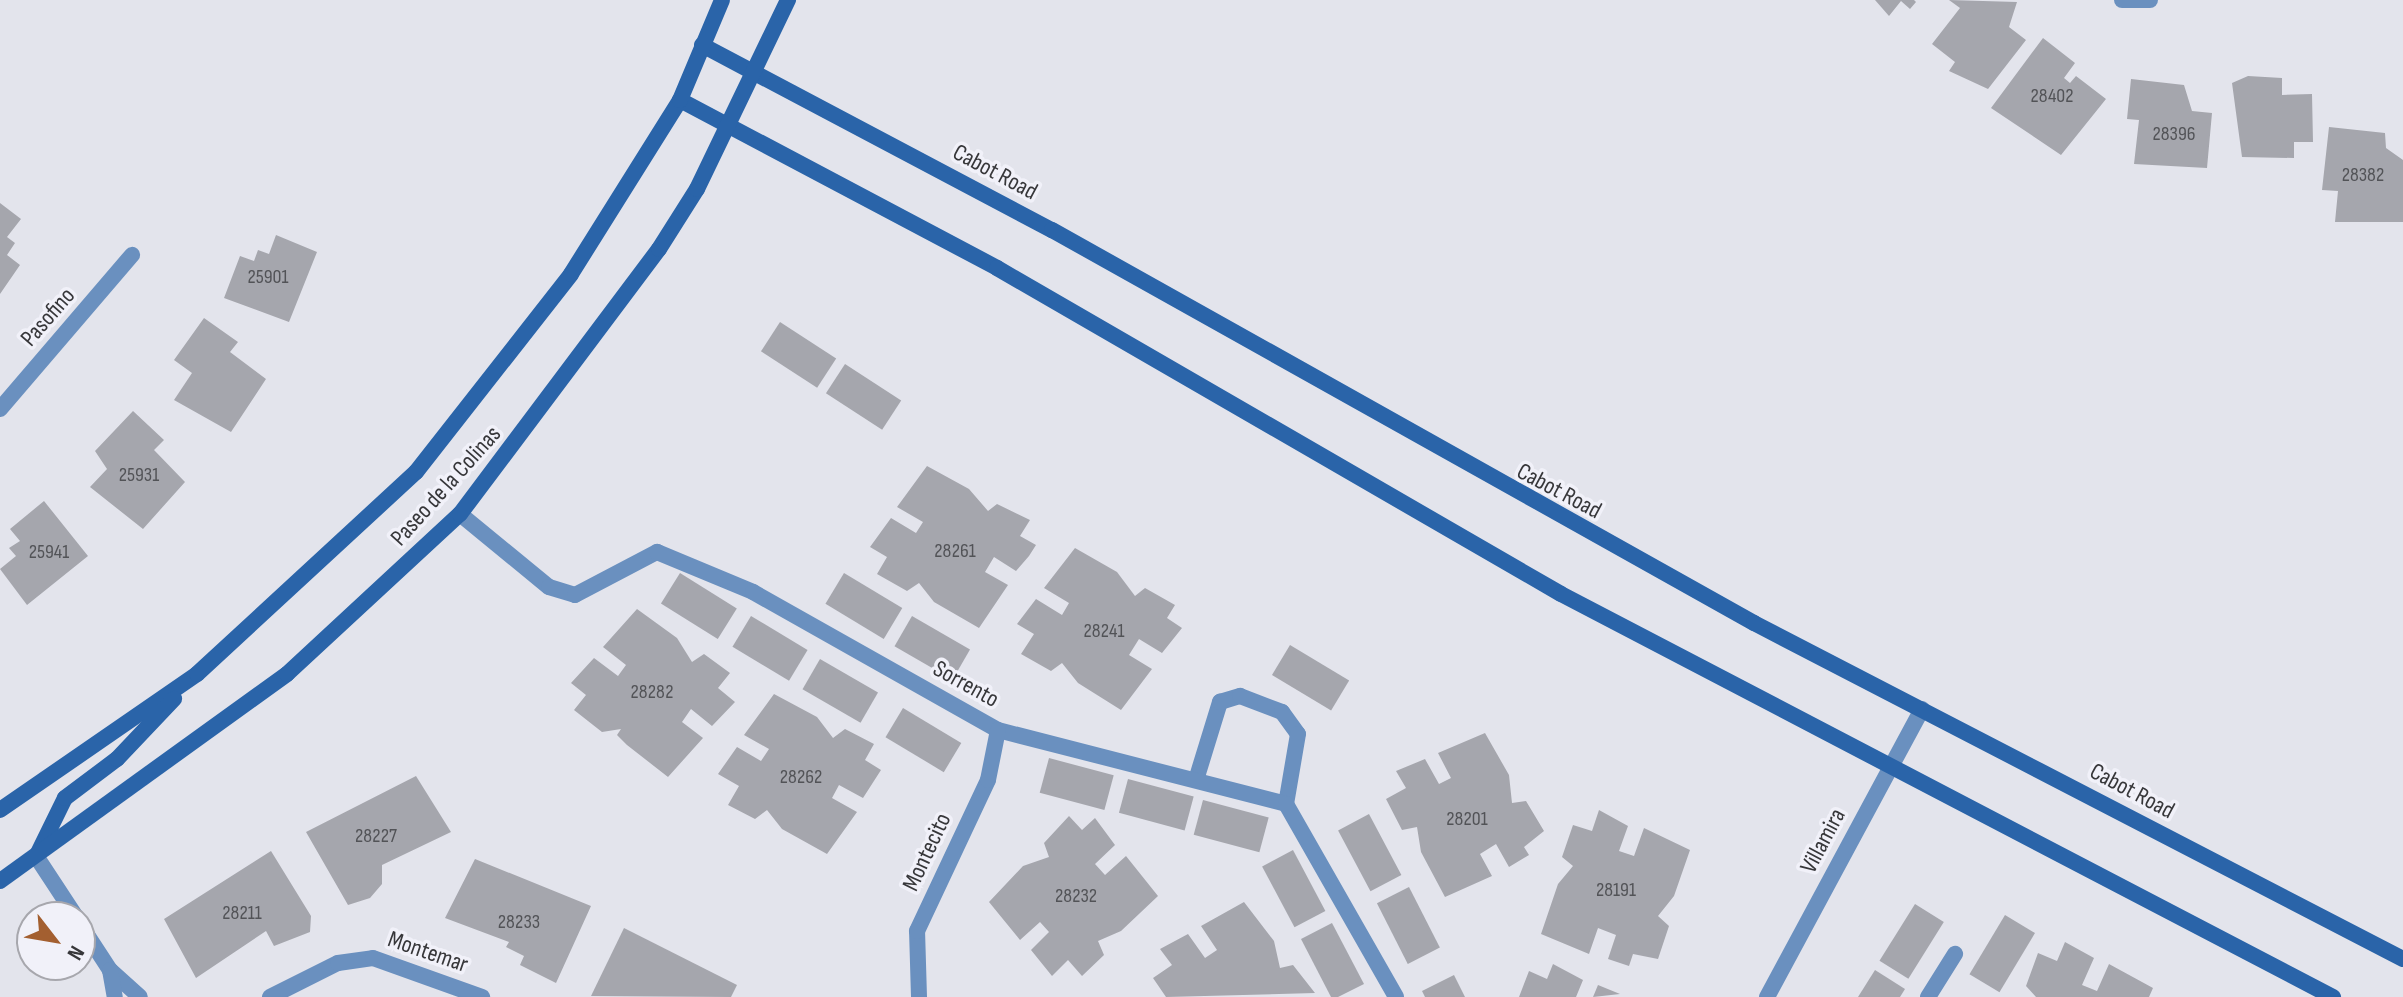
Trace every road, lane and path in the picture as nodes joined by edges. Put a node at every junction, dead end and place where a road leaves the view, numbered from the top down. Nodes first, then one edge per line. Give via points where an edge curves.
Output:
1 (722, 0) edge
2 (788, 0) edge
3 (2122, 0) edge
4 (2150, 0) edge
5 (702, 45) junction
6 (754, 70) junction
7 (680, 100) junction
8 (728, 126) junction
9 (132, 255) dead end
10 (0, 409) edge
11 (460, 514) junction
12 (197, 674) junction
13 (1922, 709) junction
14 (998, 730) junction
15 (1891, 764) junction
16 (1196, 780) junction
17 (1286, 804) junction
18 (0, 810) edge
19 (36, 856) junction
20 (0, 881) edge
21 (66, 901) edge
22 (96, 949) edge
23 (1955, 954) dead end
24 (2403, 959) edge
25 (110, 970) junction
26 (115, 997) edge
27 (140, 997) edge
28 (270, 997) edge
29 (482, 997) edge
30 (919, 997) edge
31 (1396, 997) edge
32 (1767, 997) edge
33 (1928, 997) edge
34 (2333, 997) edge

1 - 5 main road, Paseo de la Colinas
2 - 6 main road, Paseo de la Colinas
3 - 4 street
5 - 6 main road, Cabot Road
5 - 7 main road, Paseo de la Colinas
6 - 8 main road, Paseo de la Colinas
6 - 13 main road, Cabot Road via 1052,230 1506,490
7 - 8 main road
7 - 12 main road, Paseo de la Colinas via 502,370 339,550
8 - 11 main road, Paseo de la Colinas via 659,249
8 - 15 main road via 997,268 1561,594
9 - 10 street, Pasofino
11 - 14 street, Sorrento via 538,579 575,595 657,552 753,592
11 - 19 main road, Paseo de la Colinas via 287,674
12 - 18 main road, Paseo de la Colinas
12 - 19 main road via 117,759 65,798
13 - 15 street, Villamira
13 - 24 main road, Cabot Road
14 - 16 street, Sorrento
14 - 30 street, Montecito via 988,780 917,931
15 - 32 street, Villamira
15 - 34 main road
16 - 17 street, Sorrento
16 - 17 street via 1220,702 1240,696 1282,712 1298,734
17 - 31 street
19 - 20 main road, Paseo de la Colinas
19 - 21 street
22 - 25 street
23 - 33 street
25 - 26 street
25 - 27 street
28 - 29 street, Montemar via 338,963 373,958

